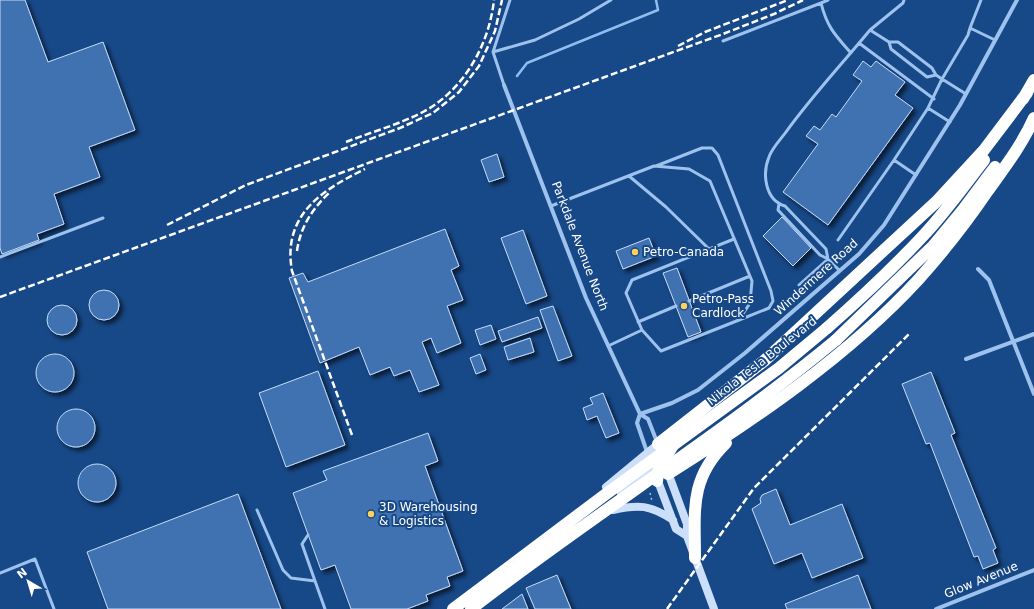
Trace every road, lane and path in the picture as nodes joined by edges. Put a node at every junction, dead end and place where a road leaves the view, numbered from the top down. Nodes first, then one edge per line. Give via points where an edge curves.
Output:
1 (510, 0) edge
2 (611, 0) edge
3 (828, 0) edge
4 (904, 0) edge
5 (981, 0) edge
6 (1017, 0) edge
7 (821, 3) junction
8 (970, 28) junction
9 (870, 30) junction
10 (995, 40) junction
11 (723, 41) dead end
12 (889, 42) junction
13 (860, 43) junction
14 (493, 52) junction
15 (851, 53) junction
16 (936, 75) junction
17 (942, 79) junction
18 (1034, 80) edge
19 (504, 85) joint
20 (1027, 93) junction
21 (966, 94) junction
22 (934, 99) junction
23 (928, 108) junction
24 (1034, 113) edge
25 (1034, 118) edge
26 (950, 122) junction
27 (894, 160) junction
28 (654, 166) junction
29 (916, 175) junction
30 (629, 176) junction
31 (779, 204) junction
32 (551, 206) junction
33 (103, 218) dead end
34 (734, 239) junction
35 (838, 240) dead end
36 (709, 249) junction
37 (0, 257) edge
38 (828, 259) junction
39 (978, 269) dead end
40 (839, 270) junction
41 (750, 276) junction
42 (799, 285) dead end
43 (689, 301) dead end
44 (676, 306) dead end
45 (740, 320) junction
46 (638, 322) junction
47 (642, 330) junction
48 (1034, 334) edge
49 (1014, 341) junction
50 (608, 346) junction
51 (966, 359) dead end
52 (1034, 394) edge
53 (709, 406) junction
54 (640, 414) junction
55 (744, 424) junction
56 (658, 444) junction
57 (647, 452) junction
58 (663, 459) junction
59 (652, 467) junction
60 (668, 474) junction
61 (657, 481) junction
62 (650, 493) dead end
63 (654, 494) dead end
64 (652, 497) junction
65 (652, 503) dead end
66 (258, 510) dead end
67 (613, 510) junction
68 (673, 520) junction
69 (308, 535) dead end
70 (574, 535) junction
71 (687, 536) junction
72 (545, 548) junction
73 (695, 558) junction
74 (1034, 570) edge
75 (0, 573) edge
76 (315, 581) junction
77 (54, 609) edge
78 (325, 609) edge
79 (453, 609) edge
80 (465, 609) edge
81 (471, 609) edge
82 (714, 609) edge
83 (936, 609) edge

1 - 14 lane
2 - 14 lane via 535,40
3 - 7 lane
4 - 9 lane
5 - 8 lane
6 - 10 street, Windermere Road
7 - 11 lane
7 - 15 lane via 831,31
8 - 10 lane
8 - 17 lane
9 - 12 lane
9 - 13 lane
10 - 21 street, Windermere Road
12 - 16 lane via 898,42 932,68
12 - 16 lane via 891,49 928,77
13 - 15 lane
13 - 22 lane
14 - 19 lane
15 - 31 lane via 803,109 769,156 765,182 771,196
16 - 17 lane
17 - 21 lane
17 - 22 lane
18 - 20 highway, Nikola Tesla Boulevard
19 - 32 street, Parkdale Avenue North
20 - 53 highway via 984,150 936,202 764,362
20 - 79 highway, Nikola Tesla Boulevard, bridge via 991,150 952,203 886,275 779,368
21 - 26 street, Windermere Road
22 - 23 lane
23 - 26 lane
23 - 27 lane
24 - 81 highway, bridge via 967,205 933,246 836,340 783,384 600,513
25 - 55 highway via 1025,137 958,234 918,280 841,353
26 - 29 street, Windermere Road
27 - 29 lane
27 - 35 lane
28 - 30 lane
28 - 34 lane via 689,169 710,181
28 - 45 lane via 702,148 712,148 718,155 773,301 769,308
29 - 40 street, Windermere Road via 884,225 859,254
30 - 32 lane
30 - 36 lane via 666,207
31 - 38 lane via 785,206 826,249
31 - 38 lane via 778,210 820,255
32 - 50 street, Parkdale Avenue North via 586,298
33 - 37 lane
34 - 36 lane
34 - 41 lane
36 - 46 lane via 632,280 626,293
38 - 40 lane
38 - 42 lane
39 - 49 street via 989,280
40 - 54 street, Windermere Road via 745,353 698,390 672,403
41 - 43 lane
41 - 45 lane via 750,303
44 - 46 lane
45 - 47 lane via 661,351
46 - 47 lane
47 - 50 lane
48 - 49 street
49 - 51 street
49 - 52 street
50 - 54 street, Parkdale Avenue North
53 - 56 highway
53 - 58 highway
54 - 56 street, Parkdale Avenue North via 648,419
54 - 57 street, Parkdale Avenue North via 637,423
55 - 60 highway
55 - 73 highway via 707,464 699,480
56 - 57 main road
56 - 58 main road, Parkdale Avenue North
56 - 59 main road via 658,454
57 - 59 main road, Parkdale Avenue North
57 - 72 main road via 564,523
58 - 60 main road, Parkdale Avenue North
58 - 61 highway
59 - 61 main road, Parkdale Avenue North
59 - 70 main road
60 - 61 main road
60 - 71 main road, Parkdale Avenue North via 687,524
61 - 67 main road
61 - 68 main road, Parkdale Avenue North
62 - 64 path
63 - 64 path
64 - 65 path
66 - 76 lane via 283,570 291,578
67 - 68 main road via 641,506 660,511
67 - 70 main road
68 - 71 main road, Parkdale Avenue North via 676,528
69 - 76 lane via 302,544
70 - 72 main road
71 - 73 main road, Parkdale Avenue North
72 - 80 main road
73 - 82 main road, Parkdale Avenue North
74 - 83 street, Glow Avenue
75 - 77 lane via 35,559
76 - 78 lane

